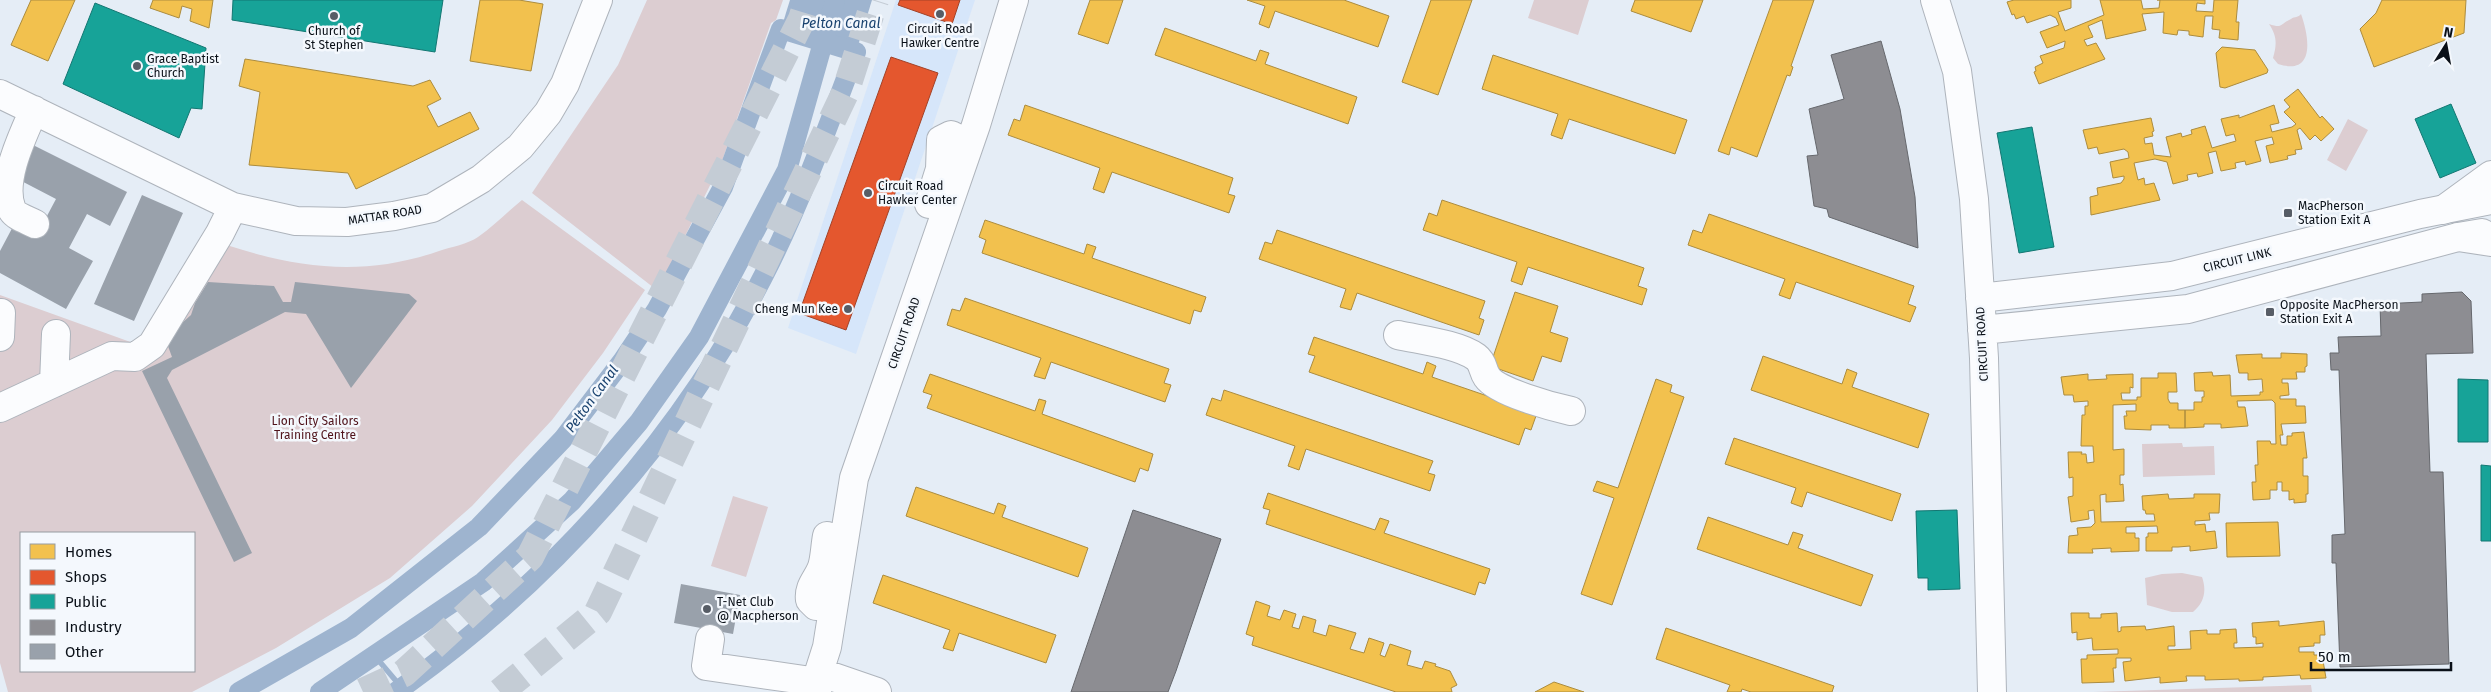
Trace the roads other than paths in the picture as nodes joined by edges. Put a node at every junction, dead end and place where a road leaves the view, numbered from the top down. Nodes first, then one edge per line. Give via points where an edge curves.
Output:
1 (598, 0) edge
2 (1014, 0) edge
3 (1935, 0) edge
4 (0, 94) edge
5 (34, 110) junction
6 (2491, 175) edge
7 (2491, 200) edge
8 (233, 207) junction
9 (2443, 210) junction
10 (35, 224) dead end
11 (2491, 232) edge
12 (2458, 237) junction
13 (2491, 242) edge
14 (1980, 298) junction
15 (1982, 330) junction
16 (56, 334) dead end
17 (1398, 334) dead end
18 (54, 383) junction
19 (0, 408) edge
20 (1571, 411) dead end
21 (710, 638) dead end
22 (818, 682) edge
23 (1985, 687) edge
24 (877, 692) edge

1 - 8 street, MATTAR ROAD via 565,84 548,112 520,147 481,180 432,208 347,222 296,221
2 - 22 street, CIRCUIT ROAD via 966,152 854,478 828,647
3 - 14 street, CIRCUIT ROAD via 1956,71 1974,199
4 - 5 street, MATTAR ROAD
5 - 8 street, MATTAR ROAD
5 - 10 street via 7,170 4,196 13,212
6 - 9 street
7 - 9 street, CIRCUIT LINK
8 - 18 street via 152,345 135,356 112,356
9 - 14 street, CIRCUIT LINK via 2172,276
11 - 12 street
12 - 13 street
12 - 15 street via 2188,309
14 - 15 street, CIRCUIT ROAD
15 - 23 street, CIRCUIT ROAD
16 - 18 street
17 - 20 street via 1476,357 1484,366 1487,377 1497,385 1546,405
18 - 19 street
21 - 22 street via 706,666
22 - 24 street

